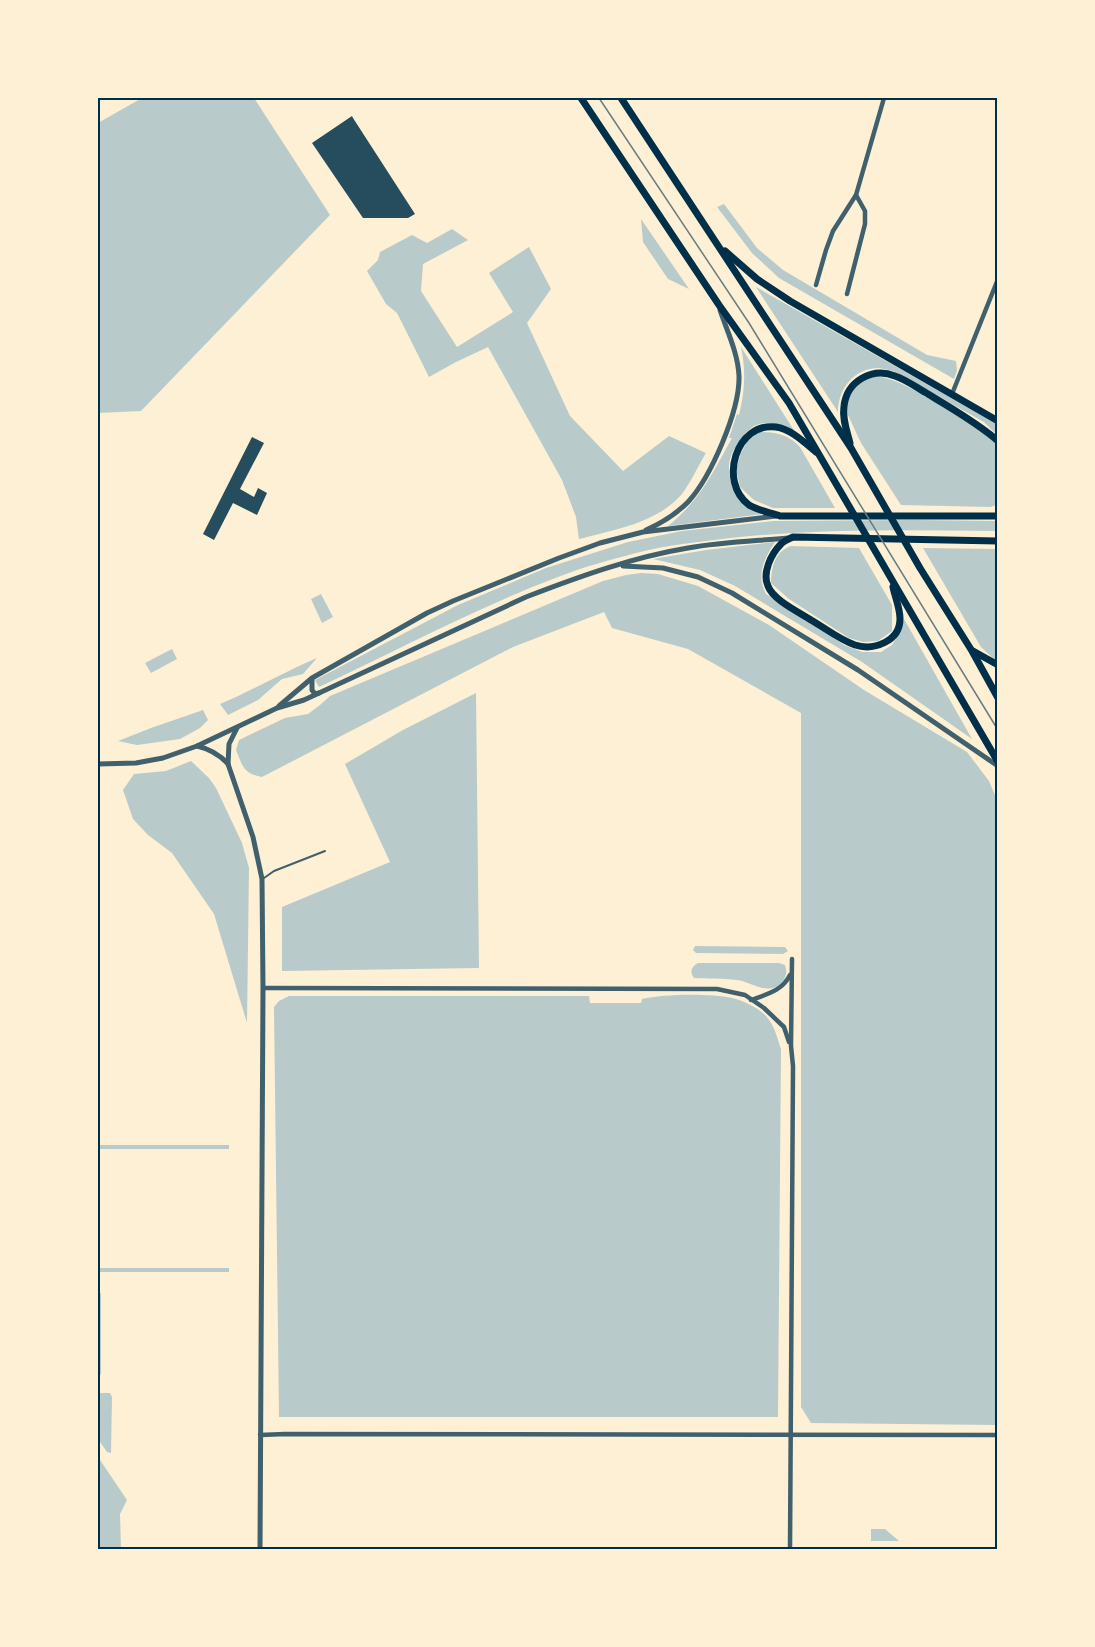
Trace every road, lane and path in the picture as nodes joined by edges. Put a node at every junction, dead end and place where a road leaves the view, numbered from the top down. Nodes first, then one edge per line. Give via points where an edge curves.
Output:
1 (581, 98) edge
2 (621, 98) edge
3 (884, 98) edge
4 (856, 195) junction
5 (716, 243) junction
6 (998, 279) edge
7 (816, 285) dead end
8 (847, 294) dead end
9 (719, 305) junction
10 (952, 394) junction
11 (998, 421) edge
12 (998, 441) edge
13 (851, 448) junction
14 (820, 455) junction
15 (780, 516) junction
16 (996, 516) edge
17 (643, 532) junction
18 (793, 537) junction
19 (998, 541) edge
20 (616, 566) junction
21 (891, 579) junction
22 (972, 651) junction
23 (998, 664) edge
24 (312, 678) junction
25 (320, 693) junction
26 (998, 698) edge
27 (277, 708) junction
28 (237, 728) junction
29 (197, 746) junction
30 (98, 764) edge
31 (228, 764) junction
32 (998, 764) edge
33 (325, 851) dead end
34 (261, 879) junction
35 (792, 958) dead end
36 (791, 974) junction
37 (263, 988) junction
38 (751, 1000) junction
39 (791, 1046) junction
40 (260, 1435) junction
41 (791, 1435) junction
42 (998, 1435) edge
43 (260, 1550) edge
44 (790, 1550) edge

1 - 9 main road
2 - 5 main road
3 - 4 street
4 - 7 street via 833,231
4 - 8 street via 865,211 865,224
5 - 10 main road via 757,279 790,301
5 - 13 main road
6 - 10 street
9 - 14 main road via 789,403
9 - 17 street via 739,376 728,431 690,499 673,515
10 - 11 main road
12 - 13 main road via 909,383 878,372 852,385 846,396 843,415
13 - 22 main road
14 - 15 main road via 778,427 759,429 741,444 734,465 737,489 751,506
14 - 21 main road
15 - 16 main road
15 - 17 street
17 - 24 street via 600,543 453,601
18 - 19 main road
18 - 20 street via 686,548
18 - 21 main road via 781,544 771,559 766,577 770,590 785,604 855,645 880,645 896,633 900,619
20 - 25 street via 526,597
20 - 32 street via 663,568 698,577 732,593 858,670
21 - 32 main road
22 - 23 main road
22 - 26 main road
24 - 25 street via 312,690
24 - 27 street
25 - 27 street
27 - 28 street
28 - 29 street
28 - 31 street via 229,744
29 - 30 street via 136,763
29 - 31 street via 221,756
31 - 34 street via 253,837
33 - 34 lane
34 - 37 street
35 - 36 street
36 - 38 street via 776,990
36 - 39 street
37 - 38 street via 683,988 717,989
37 - 40 street
38 - 39 street via 784,1027
39 - 41 street
40 - 41 street
40 - 43 street
41 - 42 street
41 - 44 street

